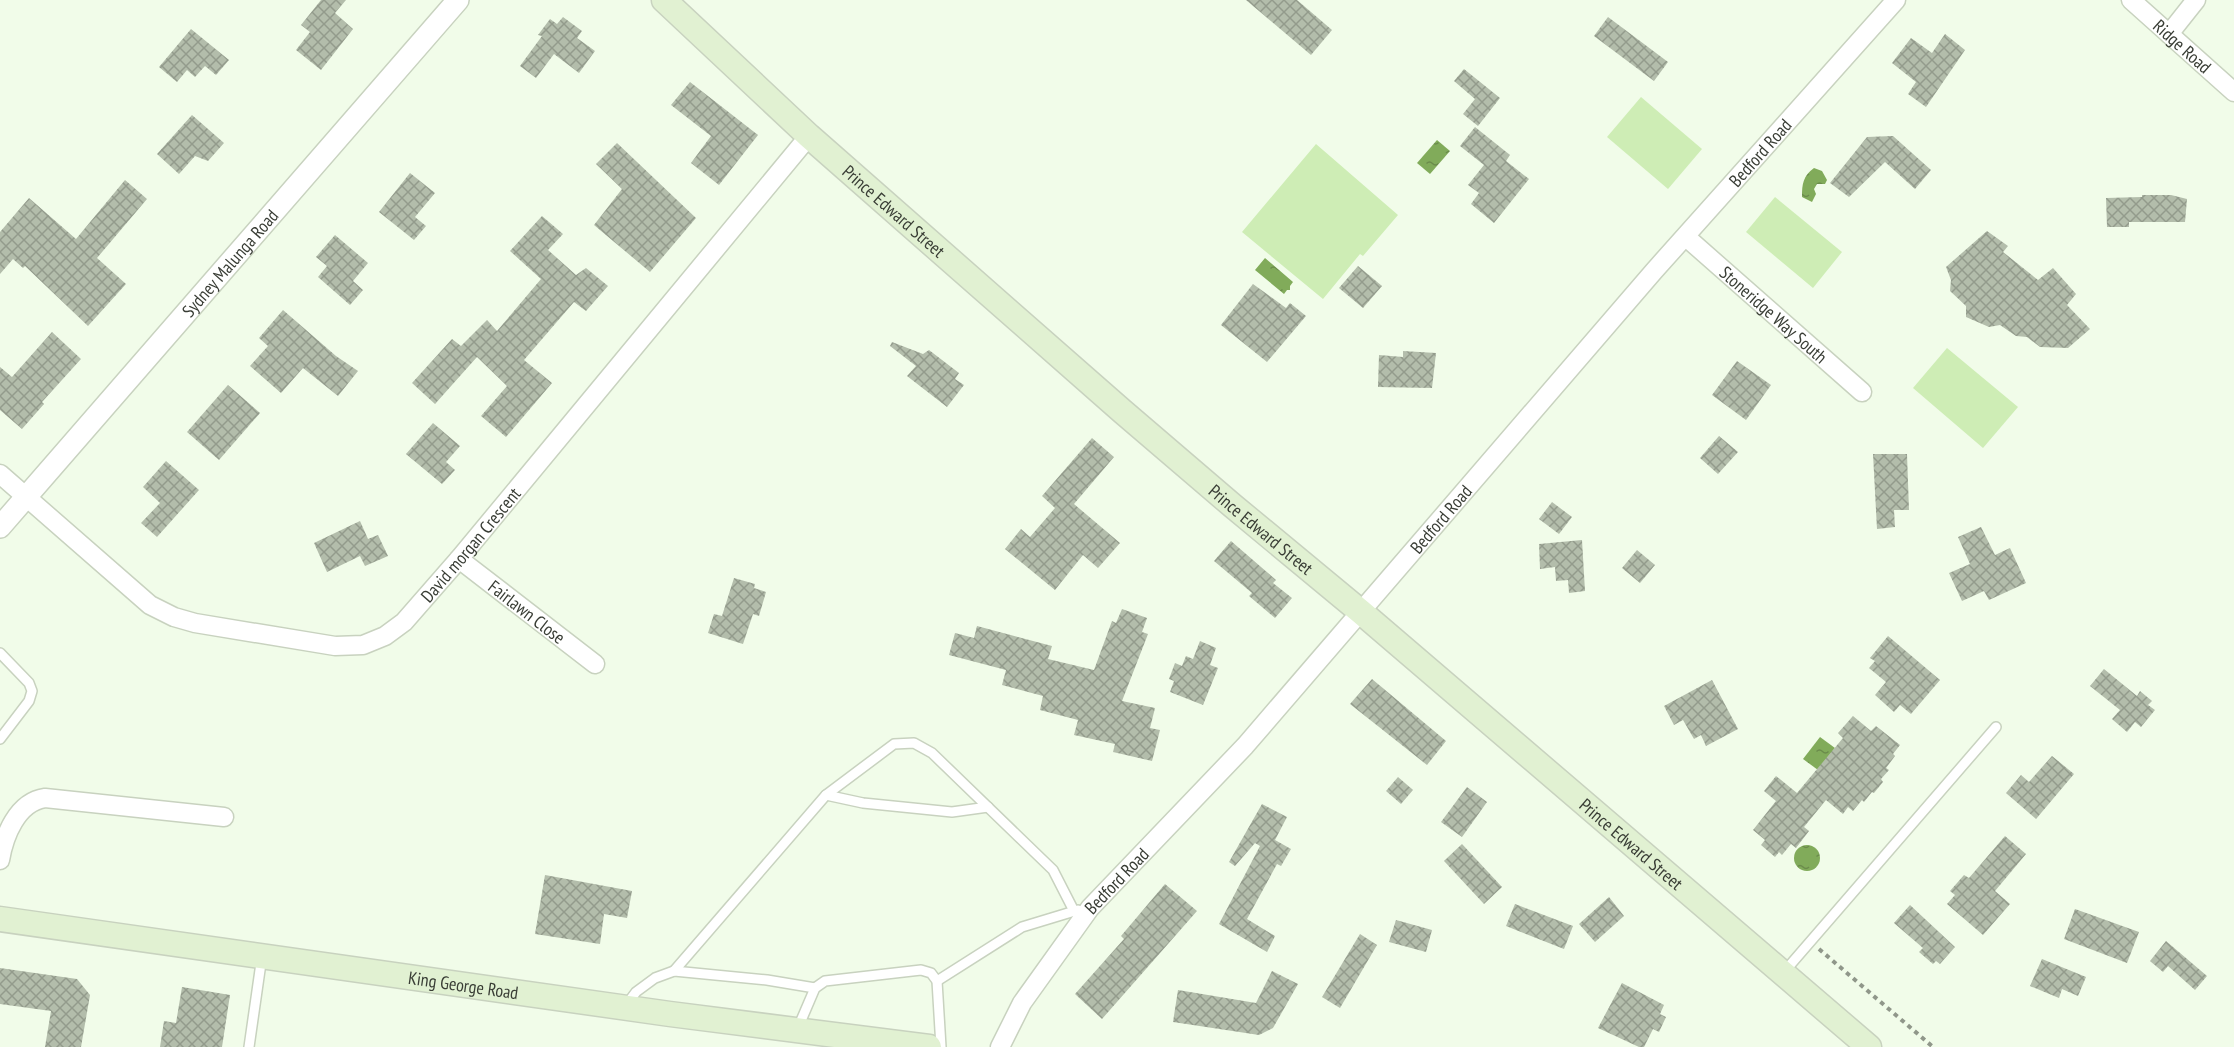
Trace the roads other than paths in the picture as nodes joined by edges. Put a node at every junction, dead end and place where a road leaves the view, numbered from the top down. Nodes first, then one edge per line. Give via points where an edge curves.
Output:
1 (458, 0) edge
2 (664, 0) edge
3 (1896, 0) edge
4 (2131, 0) edge
5 (2196, 0) edge
6 (2169, 34) junction
7 (2234, 92) edge
8 (809, 136) junction
9 (1686, 237) junction
10 (1862, 392) dead end
11 (0, 474) edge
12 (26, 498) junction
13 (0, 527) edge
14 (459, 559) junction
15 (1361, 612) junction
16 (0, 653) edge
17 (595, 664) dead end
18 (1996, 727) dead end
19 (0, 739) edge
20 (826, 795) junction
21 (988, 807) junction
22 (224, 817) dead end
23 (0, 860) edge
24 (1082, 910) junction
25 (0, 919) edge
26 (261, 956) junction
27 (674, 971) junction
28 (1782, 974) junction
29 (936, 981) junction
30 (815, 988) junction
31 (624, 1008) junction
32 (797, 1030) junction
33 (249, 1047) edge
34 (928, 1047) edge
35 (941, 1047) edge
36 (1000, 1047) edge
37 (1869, 1047) edge

1 - 12 street, Sydney Malunga Road
2 - 8 main road, Prince Edward Street
3 - 9 street, Bedford Road
4 - 6 street, Ridge Road
5 - 6 street
6 - 7 street, Ridge Road
8 - 14 street, David morgan Crescent
8 - 15 main road, Prince Edward Street via 1139,425
9 - 10 street, Stoneridge Way South
9 - 15 street, Bedford Road
11 - 12 street, David morgan Crescent
12 - 13 street, Sydney Malunga Road
12 - 14 street, David morgan Crescent via 150,605 174,617 335,646 363,645 385,636 404,622
14 - 17 street, Fairlawn Close
15 - 24 street, Bedford Road via 1245,746
15 - 28 main road, Prince Edward Street
16 - 19 lane via 32,692
18 - 28 lane
20 - 21 lane via 952,812
20 - 21 lane via 894,744 914,743 932,753
20 - 27 lane
21 - 24 lane via 1053,870
22 - 23 street via 36,799 11,825
24 - 29 lane via 1022,927
24 - 36 street, Bedford Road via 1022,1003
25 - 26 main road, King George Road
26 - 31 main road, King George Road
26 - 33 lane
27 - 30 lane
27 - 31 lane via 655,978 636,992
28 - 37 main road, Prince Edward Street
29 - 30 lane via 921,969 825,981
29 - 35 lane
30 - 32 lane
31 - 32 main road, King George Road
32 - 34 main road, King George Road

